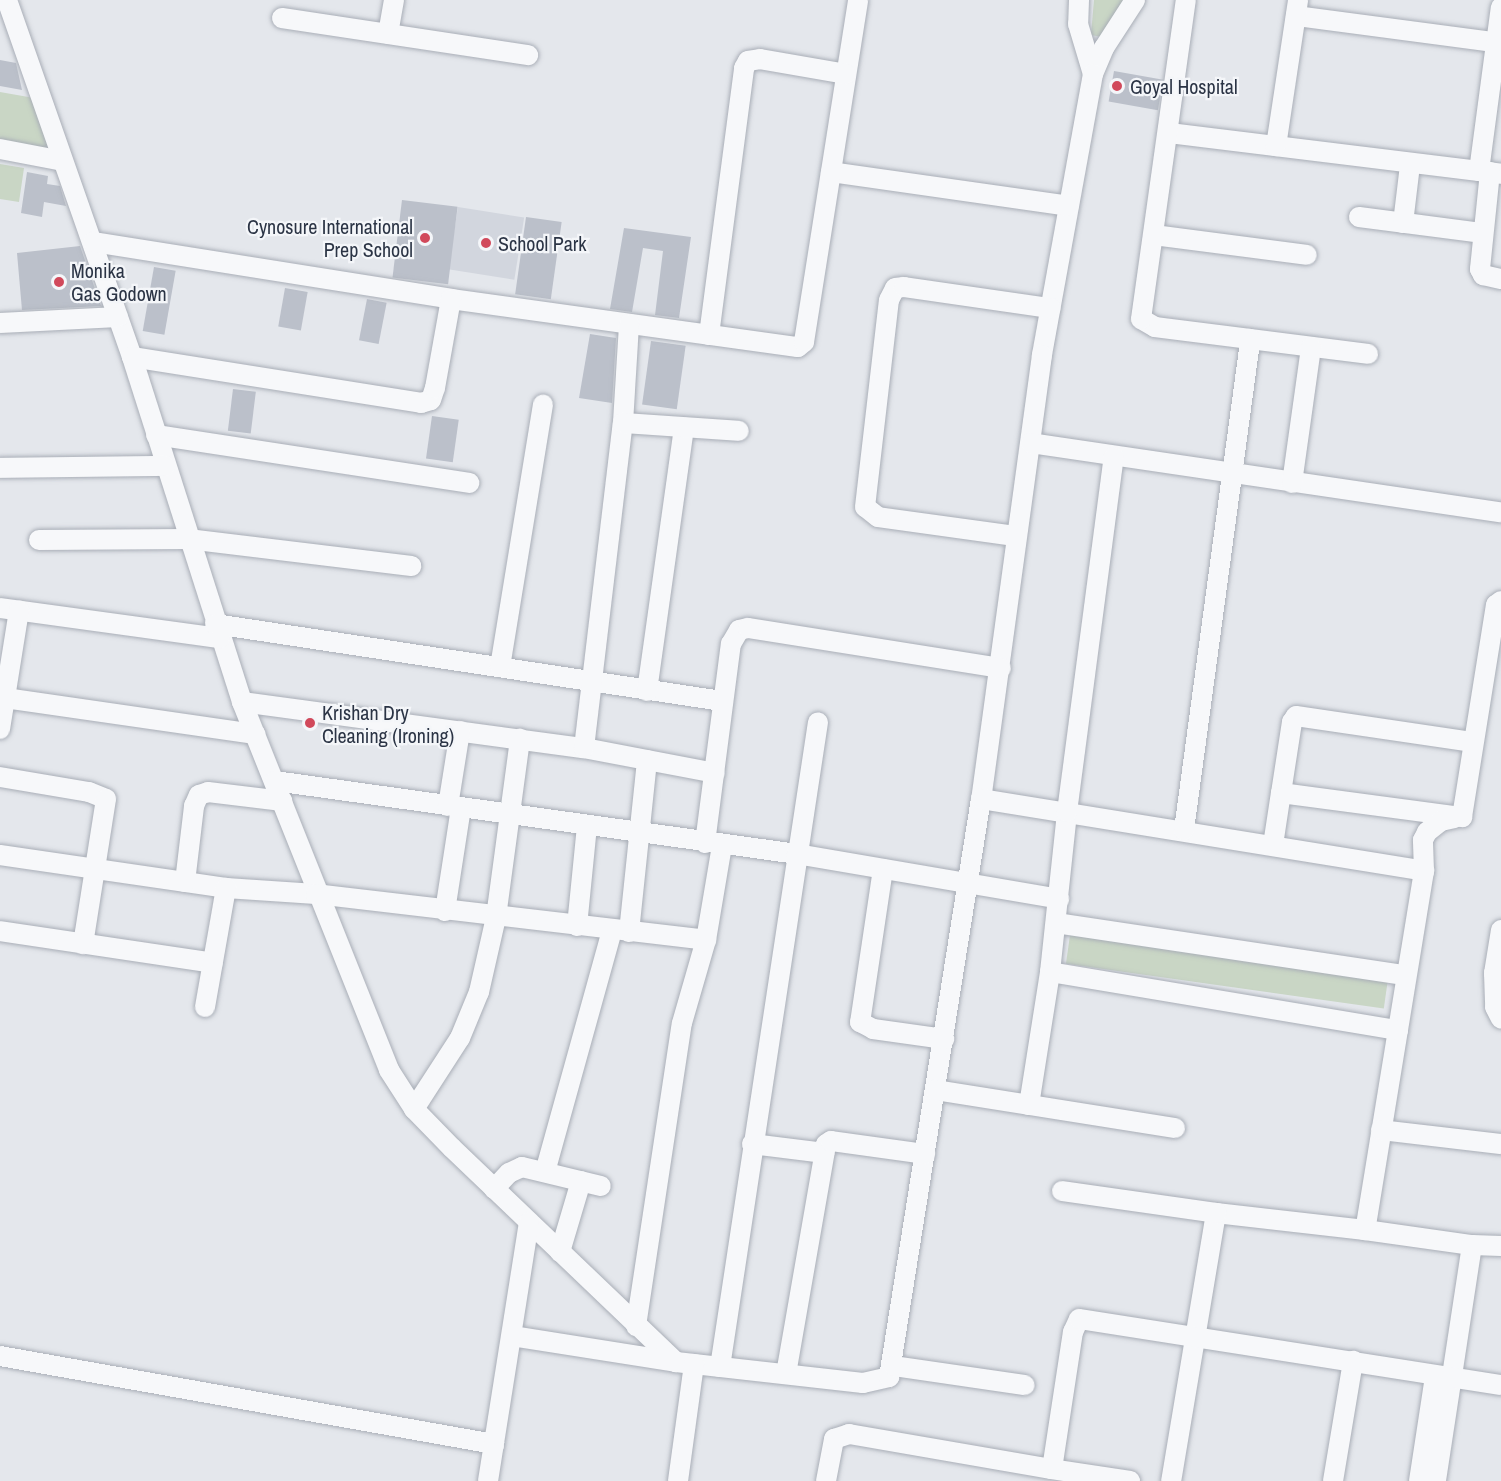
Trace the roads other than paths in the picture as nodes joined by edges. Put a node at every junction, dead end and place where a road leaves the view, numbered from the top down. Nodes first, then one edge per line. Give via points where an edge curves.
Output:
1 (7, 0) edge
2 (394, 0) edge
3 (858, 0) edge
4 (1079, 0) edge
5 (1135, 0) edge
6 (1186, 0) edge
7 (1501, 7) edge
8 (1297, 8) edge
9 (282, 18) dead end
10 (388, 34) junction
11 (1499, 43) edge
12 (528, 54) dead end
13 (846, 74) junction
14 (1093, 74) junction
15 (1169, 133) junction
16 (1276, 146) junction
17 (0, 149) edge
18 (63, 161) junction
19 (1410, 165) junction
20 (831, 172) junction
21 (1490, 172) edge
22 (1069, 207) junction
23 (1359, 217) dead end
24 (1403, 223) junction
25 (1482, 233) junction
26 (1154, 235) junction
27 (93, 242) junction
28 (1307, 255) dead end
29 (1501, 279) edge
30 (451, 299) junction
31 (1050, 308) junction
32 (118, 317) junction
33 (0, 323) edge
34 (629, 324) junction
35 (709, 335) junction
36 (1250, 339) junction
37 (1311, 347) junction
38 (1368, 354) dead end
39 (132, 357) junction
40 (543, 405) dead end
41 (623, 423) junction
42 (684, 428) junction
43 (739, 431) dead end
44 (156, 435) junction
45 (1031, 443) junction
46 (1114, 457) junction
47 (165, 466) junction
48 (0, 468) edge
49 (1232, 474) junction
50 (469, 483) dead end
51 (1292, 483) junction
52 (1501, 512) edge
53 (1016, 536) junction
54 (188, 539) junction
55 (39, 540) dead end
56 (411, 566) dead end
57 (1501, 601) edge
58 (10, 610) edge
59 (217, 631) junction
60 (500, 668) junction
61 (1001, 668) junction
62 (589, 683) junction
63 (647, 691) junction
64 (5, 698) junction
65 (722, 701) junction
66 (243, 702) junction
67 (818, 722) dead end
68 (0, 729) edge
69 (460, 731) junction
70 (255, 734) junction
71 (520, 739) junction
72 (1473, 741) junction
73 (584, 748) junction
74 (647, 760) junction
75 (715, 773) junction
76 (0, 777) edge
77 (274, 780) junction
78 (1281, 793) junction
79 (981, 799) junction
80 (282, 801) junction
81 (454, 807) junction
82 (1067, 812) junction
83 (511, 816) junction
84 (1462, 817) junction
85 (587, 826) junction
86 (1185, 830) junction
87 (640, 832) junction
88 (713, 844) junction
89 (1274, 845) junction
90 (797, 854) junction
91 (0, 855) edge
92 (95, 868) junction
93 (883, 869) junction
94 (1424, 871) junction
95 (185, 882) junction
96 (968, 886) junction
97 (226, 888) junction
98 (316, 894) junction
99 (1059, 899) junction
100 (444, 911) junction
101 (496, 916) junction
102 (1056, 922) junction
103 (577, 926) junction
104 (1501, 930) edge
105 (620, 931) junction
106 (0, 932) edge
107 (706, 940) junction
108 (83, 944) junction
109 (213, 963) junction
110 (1050, 972) junction
111 (1406, 975) junction
112 (205, 1007) dead end
113 (1501, 1019) edge
114 (1398, 1030) junction
115 (944, 1039) junction
116 (935, 1090) junction
117 (1029, 1104) junction
118 (414, 1109) junction
119 (1175, 1128) dead end
120 (1381, 1130) junction
121 (752, 1144) junction
122 (1501, 1144) edge
123 (824, 1153) junction
124 (925, 1154) junction
125 (545, 1172) junction
126 (581, 1181) junction
127 (601, 1186) dead end
128 (494, 1189) junction
129 (1062, 1191) dead end
130 (1216, 1213) junction
131 (529, 1222) junction
132 (1365, 1230) junction
133 (1472, 1245) junction
134 (1501, 1246) edge
135 (560, 1252) junction
136 (636, 1326) junction
137 (1197, 1334) junction
138 (512, 1336) junction
139 (0, 1356) edge
140 (1353, 1361) junction
141 (685, 1363) junction
142 (894, 1366) junction
143 (720, 1367) junction
144 (786, 1374) junction
145 (1444, 1377) junction
146 (1025, 1385) dead end
147 (1501, 1385) edge
148 (494, 1444) junction
149 (1040, 1472) edge
150 (488, 1481) edge
151 (678, 1481) edge
152 (826, 1481) edge
153 (1130, 1481) edge
154 (1171, 1481) edge
155 (1333, 1481) edge
156 (1419, 1481) edge
157 (1436, 1481) edge

1 - 18 street
2 - 10 street
3 - 13 street
4 - 14 street via 1078,24
5 - 14 street via 1104,48
6 - 15 street
7 - 11 street
8 - 11 street
8 - 16 street
9 - 10 street
10 - 12 street
11 - 21 street
13 - 20 street
13 - 35 street via 760,59 748,61 744,68
14 - 22 street
15 - 16 street
15 - 26 street
16 - 19 street
17 - 18 street
18 - 27 street
19 - 21 street
19 - 24 street
20 - 22 street
20 - 35 street via 804,342 788,348
21 - 25 street
22 - 31 street
23 - 24 street
24 - 25 street
25 - 29 street via 1480,268 1483,275
26 - 28 street
26 - 36 street via 1140,312 1145,324
27 - 30 street
27 - 32 street
30 - 34 street
30 - 39 street via 435,388 431,400 421,403
31 - 45 street
31 - 53 street via 904,287 896,288 889,300 865,507 878,517
32 - 33 street
32 - 39 street
34 - 35 street
34 - 41 street
36 - 37 street
36 - 49 street
37 - 38 street
37 - 51 street
39 - 44 street
40 - 60 street
41 - 42 street
41 - 62 street
42 - 43 street
42 - 63 street
44 - 47 street
44 - 50 street
45 - 46 street
45 - 53 street
46 - 49 street
46 - 82 street
47 - 48 street
47 - 54 street
49 - 51 street
49 - 86 street
51 - 52 street
53 - 61 street
54 - 55 street
54 - 56 street
54 - 59 street
57 - 72 street via 1496,605
58 - 59 street
58 - 64 street
59 - 60 street
59 - 66 street
60 - 62 street
61 - 65 street via 748,628 733,635
61 - 79 street
62 - 63 street
62 - 73 street
63 - 65 street
64 - 68 street
64 - 70 street
65 - 75 street
66 - 69 street
66 - 70 street
67 - 90 street
69 - 71 street
69 - 81 street
70 - 77 street
71 - 73 street
71 - 83 street
72 - 78 street via 1296,716
72 - 84 street
73 - 74 street
74 - 75 street
74 - 87 street
75 - 88 street
76 - 92 street via 106,799
77 - 80 street
77 - 81 street
78 - 84 street
78 - 89 street
79 - 82 street
79 - 96 street
80 - 95 street via 208,792 199,795 194,806
80 - 98 street
81 - 83 street
81 - 100 street
82 - 86 street
82 - 99 street
83 - 85 street
83 - 101 street
84 - 94 street via 1441,821 1428,832 1423,840
85 - 87 street
85 - 103 street
86 - 89 street
87 - 88 street
87 - 105 street
88 - 90 street
88 - 107 street
89 - 94 street
90 - 93 street
90 - 121 street
91 - 92 street
92 - 95 street
92 - 108 street
93 - 96 street
93 - 115 street via 860,1022 873,1029
94 - 111 street
95 - 97 street
96 - 99 street
96 - 115 street
97 - 98 street
97 - 109 street
98 - 100 street
98 - 118 street via 389,1070
99 - 102 street
100 - 101 street
101 - 103 street
101 - 118 street via 479,992 467,1022
102 - 110 street
102 - 111 street
103 - 105 street
104 - 113 street via 1494,982 1495,1007
105 - 107 street
105 - 125 street
106 - 108 street
107 - 136 street via 682,1023
108 - 109 street
109 - 112 street
110 - 114 street
110 - 117 street
111 - 114 street
114 - 120 street
115 - 116 street
116 - 117 street
116 - 124 street
117 - 119 street
118 - 128 street
120 - 122 street
120 - 132 street
121 - 123 street
121 - 143 street
123 - 124 street via 831,1140
123 - 144 street
124 - 142 street
125 - 126 street
125 - 128 street via 516,1169
126 - 127 street
126 - 135 street
128 - 131 street
129 - 130 street
130 - 132 street
130 - 137 street
131 - 135 street
131 - 138 street
132 - 133 street
133 - 134 street
133 - 145 street
135 - 136 street
136 - 141 street
137 - 140 street
137 - 149 street via 1080,1319 1073,1332
137 - 154 street
138 - 141 street
138 - 148 street
139 - 148 street
140 - 145 street
140 - 155 street
141 - 143 street
141 - 151 street
142 - 144 street via 889,1377 877,1383
142 - 146 street
143 - 144 street
145 - 147 street
145 - 156 street
145 - 157 street
148 - 150 street
149 - 152 street via 849,1434 834,1439
149 - 153 street

